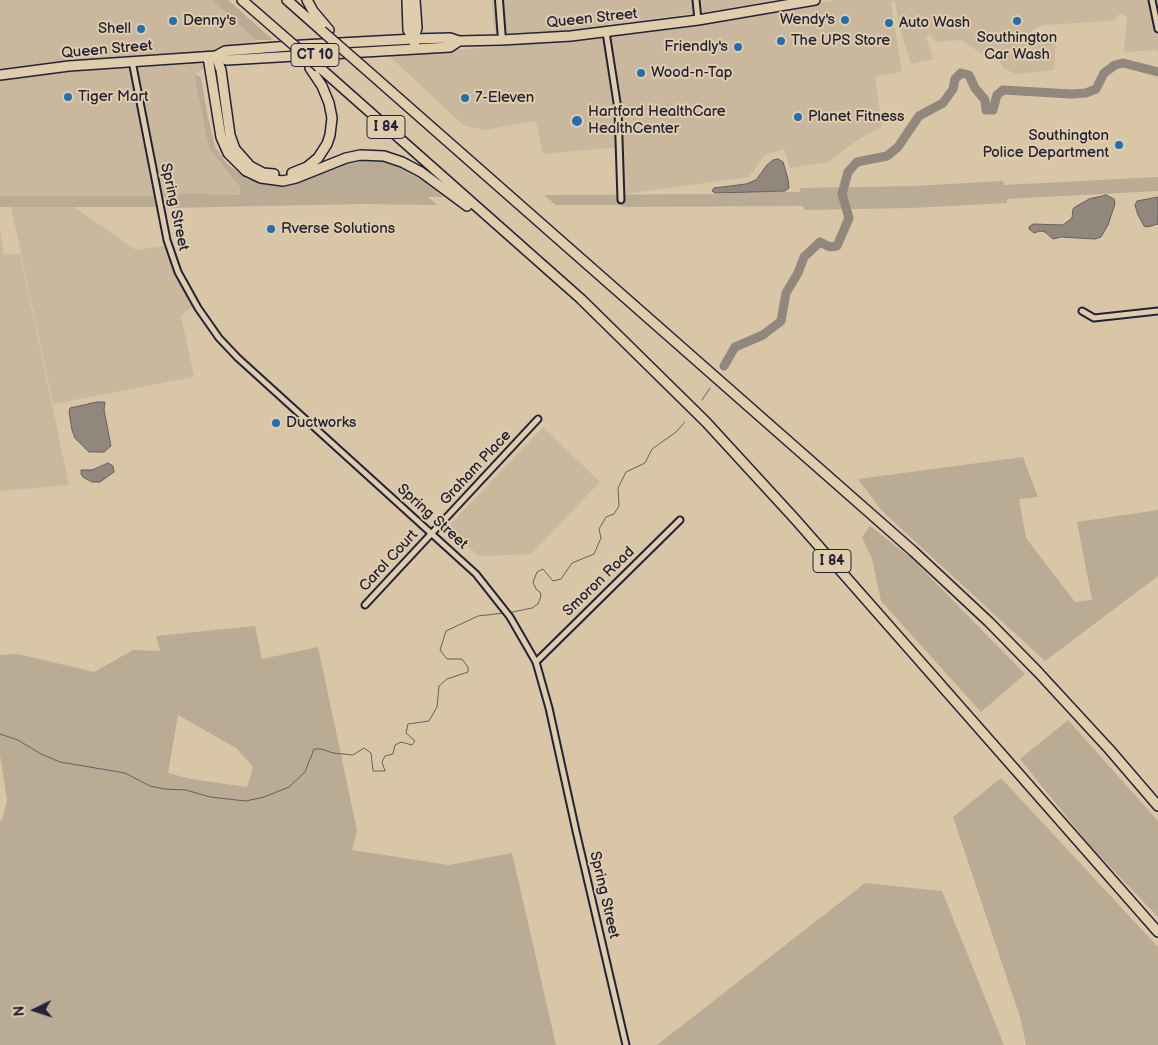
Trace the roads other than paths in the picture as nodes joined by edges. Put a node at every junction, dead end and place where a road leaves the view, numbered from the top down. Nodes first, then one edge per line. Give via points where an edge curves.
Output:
1 (242, 0) edge
2 (287, 0) edge
3 (307, 0) edge
4 (407, 0) edge
5 (415, 0) edge
6 (499, 0) edge
7 (696, 0) edge
8 (815, 0) edge
9 (1152, 0) edge
10 (799, 1) edge
11 (698, 20) junction
12 (1158, 29) edge
13 (326, 30) junction
14 (606, 32) junction
15 (502, 40) junction
16 (414, 43) junction
17 (212, 56) junction
18 (132, 61) junction
19 (314, 68) junction
20 (0, 75) edge
21 (621, 200) dead end
22 (479, 212) junction
23 (1082, 311) dead end
24 (1158, 311) edge
25 (538, 419) dead end
26 (680, 520) dead end
27 (432, 534) junction
28 (365, 605) dead end
29 (536, 662) junction
30 (1158, 806) edge
31 (1158, 932) edge
32 (626, 1045) edge

1 - 19 highway, bridge
2 - 13 highway
3 - 13 highway
4 - 16 highway via 408,30
5 - 16 highway via 417,28
6 - 15 street
7 - 11 street
8 - 10 highway, Queen Street / CT 10
9 - 12 street
10 - 11 highway, Queen Street / CT 10
11 - 14 highway, Queen Street / CT 10
13 - 30 highway, I 84, bridge via 362,66 964,598 1062,698
14 - 15 highway, Queen Street / CT 10
14 - 21 street via 618,110
15 - 16 highway, Queen Street / CT 10 via 459,41 450,38
16 - 17 highway, Queen Street / CT 10 via 225,51
17 - 18 highway, Queen Street / CT 10
17 - 19 highway via 220,70 235,149 256,170 276,175 294,172 313,163 323,152 330,136 332,118 329,103
17 - 22 highway via 221,137 228,153 246,171 261,178 283,181 346,158 375,156 402,162 421,172
18 - 20 highway, Queen Street / CT 10
18 - 27 street, Spring Street via 166,240 178,272 198,308 238,358
19 - 22 highway, I 84
22 - 31 highway, I 84 via 529,252 676,390
23 - 24 street via 1094,318
25 - 27 street, Graham Place
26 - 29 street, Smoron Road
27 - 28 street, Carol Court
27 - 29 street, Spring Street via 476,574 510,617
29 - 32 street, Spring Street

